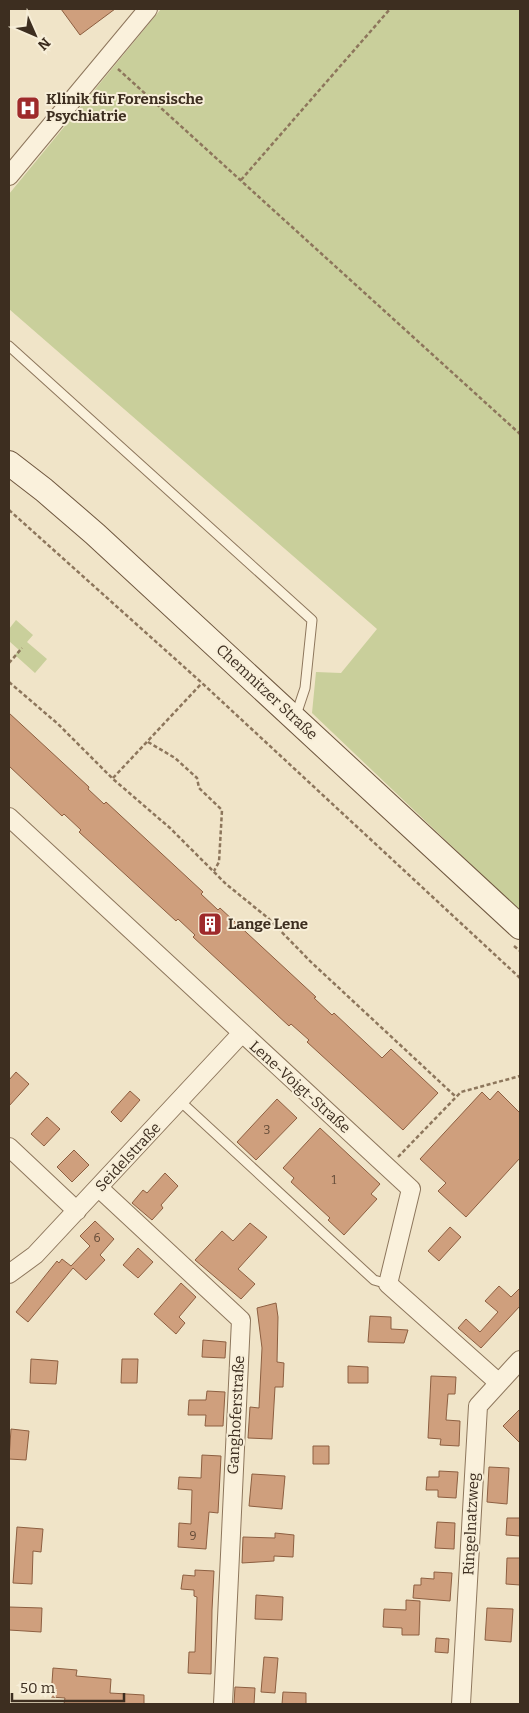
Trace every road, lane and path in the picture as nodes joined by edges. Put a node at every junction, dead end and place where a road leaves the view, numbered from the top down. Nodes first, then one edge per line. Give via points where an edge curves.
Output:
1 (148, 9) edge
2 (390, 9) edge
3 (107, 58) junction
4 (9, 176) edge
5 (241, 180) junction
6 (9, 346) edge
7 (520, 434) edge
8 (9, 463) edge
9 (9, 510) edge
10 (22, 648) dead end
11 (9, 664) edge
12 (9, 682) edge
13 (202, 683) junction
14 (295, 718) junction
15 (148, 742) junction
16 (113, 779) junction
17 (9, 817) edge
18 (214, 871) junction
19 (520, 927) edge
20 (520, 978) edge
21 (242, 1033) junction
22 (520, 1076) edge
23 (455, 1096) junction
24 (180, 1101) junction
25 (9, 1147) edge
26 (388, 1167) junction
27 (99, 1188) junction
28 (77, 1211) junction
29 (9, 1274) edge
30 (388, 1284) junction
31 (520, 1360) edge
32 (499, 1383) junction
33 (223, 1704) edge
34 (461, 1704) edge

1 - 3 street
2 - 5 path
3 - 4 street
3 - 5 path
5 - 7 path
6 - 14 lane via 312,620 305,688
8 - 14 main road, Chemnitzer Straße via 69,511
9 - 13 path
10 - 11 path
12 - 16 path via 58,724
13 - 15 path
13 - 20 path
14 - 19 main road, Chemnitzer Straße
15 - 16 path
15 - 18 path via 175,758 198,778 199,788 222,810 219,862
16 - 18 path
17 - 21 street, Lene-Voigt-Straße
18 - 23 path
21 - 24 street, Seidelstraße
21 - 26 street, Lene-Voigt-Straße
22 - 23 path
23 - 26 path
24 - 27 street, Seidelstraße
24 - 30 lane via 374,1280
25 - 28 street
26 - 30 street, Lene-Voigt-Straße via 411,1189
27 - 28 street, Seidelstraße
27 - 33 street, Ganghoferstraße via 240,1320
28 - 29 street, Seidelstraße via 35,1255
30 - 32 street
31 - 32 street, Ringelnatzweg
32 - 34 street, Ringelnatzweg via 478,1406

